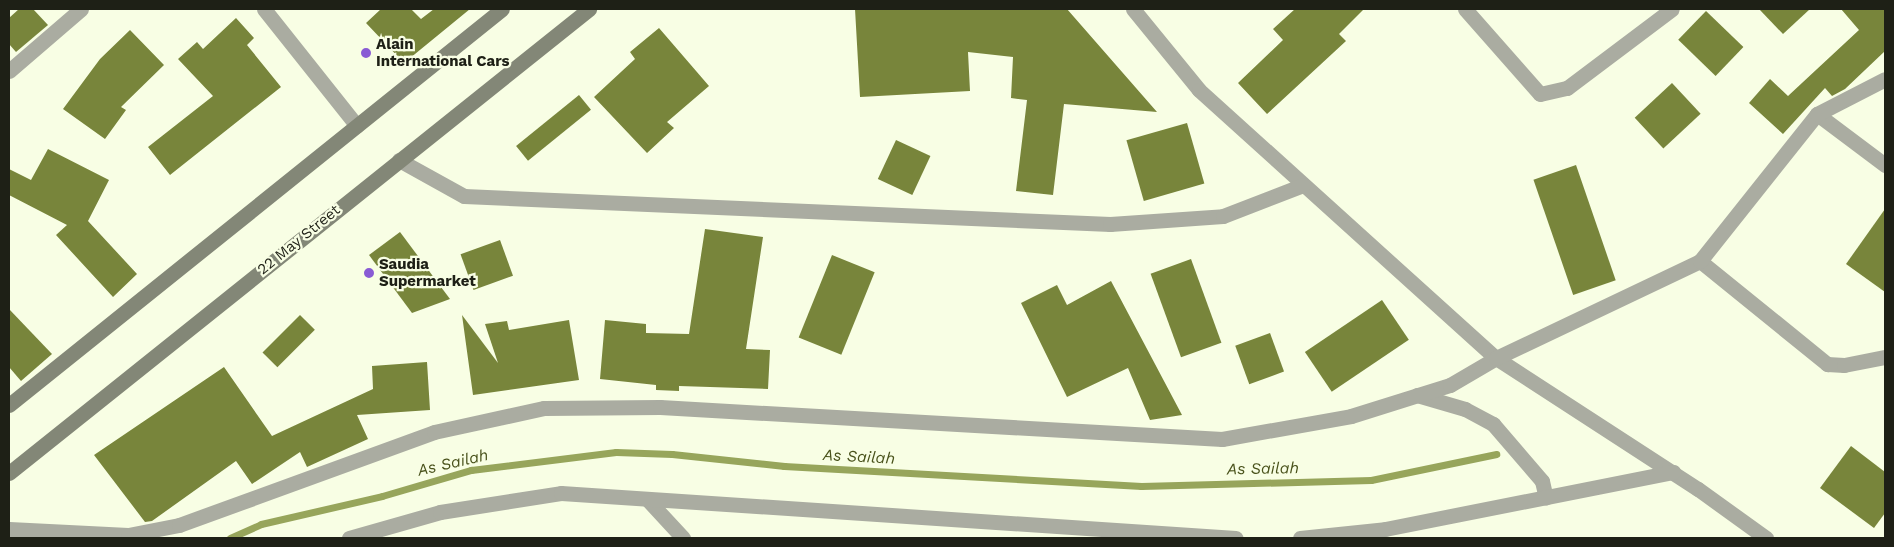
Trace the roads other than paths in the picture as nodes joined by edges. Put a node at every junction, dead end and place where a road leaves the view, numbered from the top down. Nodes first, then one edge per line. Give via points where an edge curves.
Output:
1 (81, 9) edge
2 (264, 9) edge
3 (502, 9) edge
4 (589, 9) edge
5 (1133, 9) edge
6 (1465, 9) edge
7 (1672, 9) edge
8 (9, 71) edge
9 (1885, 79) edge
10 (1817, 114) junction
11 (358, 126) junction
12 (399, 160) junction
13 (1885, 165) edge
14 (1303, 185) junction
15 (1700, 261) junction
16 (1885, 357) edge
17 (1496, 358) junction
18 (1417, 395) junction
19 (9, 405) edge
20 (1673, 472) junction
21 (9, 473) edge
22 (1546, 498) junction
23 (647, 500) junction
24 (1008, 524) junction
25 (9, 529) edge
26 (1389, 534) edge
27 (349, 538) edge
28 (683, 538) edge
29 (1024, 538) edge
30 (1236, 538) edge
31 (1300, 538) edge
32 (1766, 538) edge

1 - 8 street
2 - 11 street
3 - 11 main road
4 - 12 main road, 22 May Street
5 - 14 street via 1199,90
6 - 7 street via 1540,94 1567,88
9 - 10 street
10 - 13 street
10 - 15 street
11 - 19 main road
12 - 14 street via 464,196 1110,224 1224,216
12 - 21 main road, 22 May Street
14 - 17 street
15 - 16 street via 1827,364 1844,366
15 - 17 street
17 - 18 street via 1450,385
17 - 20 street
18 - 22 street via 1465,409 1493,424 1537,474
18 - 25 street via 1351,416 1222,439 660,407 544,408 434,432 179,525 128,535
20 - 22 street
20 - 32 street
22 - 26 street
23 - 24 street
23 - 27 street via 561,493 440,512
23 - 28 street
24 - 29 street
24 - 30 street
26 - 31 street

